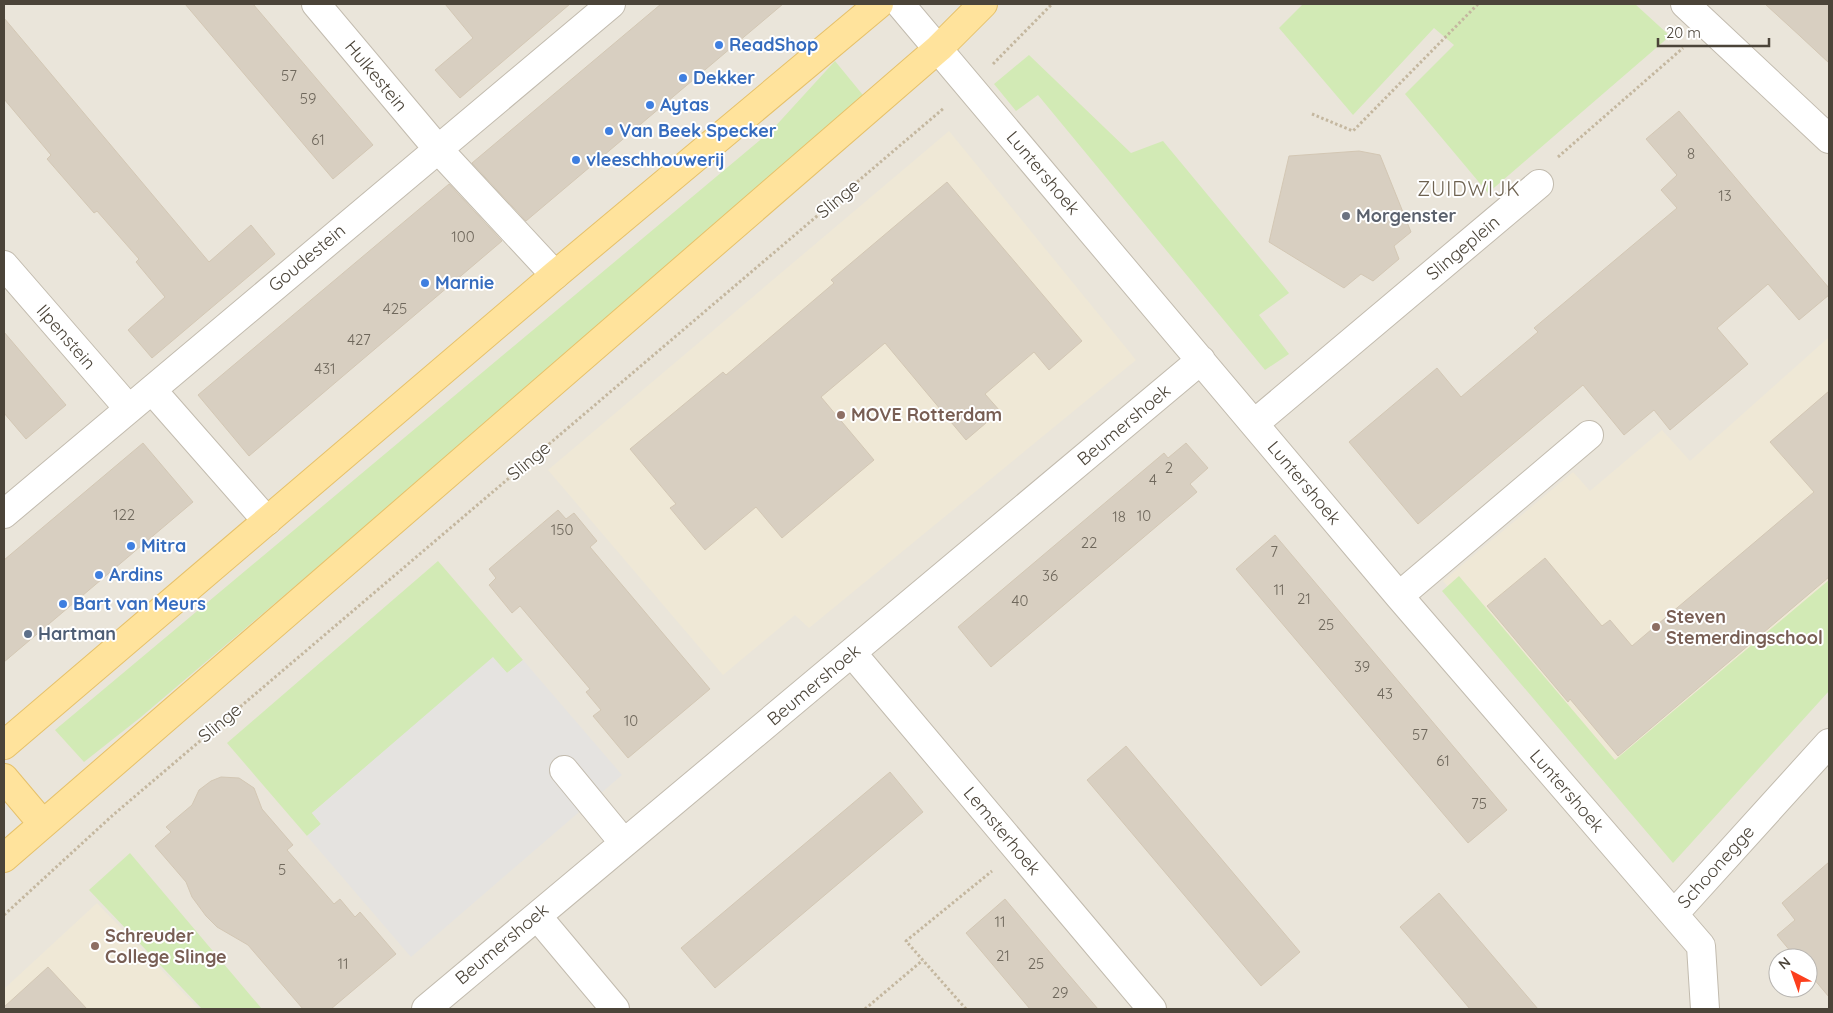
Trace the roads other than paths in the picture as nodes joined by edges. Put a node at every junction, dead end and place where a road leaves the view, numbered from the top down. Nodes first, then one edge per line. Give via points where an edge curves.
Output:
1 (316, 4) edge
2 (611, 4) edge
3 (879, 4) edge
4 (900, 4) edge
5 (983, 4) edge
6 (1684, 4) edge
7 (939, 48) junction
8 (1829, 139) edge
9 (437, 148) junction
10 (1539, 184) road end
11 (4, 266) edge
12 (555, 275) junction
13 (1201, 360) junction
14 (152, 390) junction
15 (129, 409) junction
16 (1255, 423) junction
17 (1588, 435) dead end
18 (4, 514) edge
19 (267, 521) junction
20 (1399, 596) junction
21 (852, 653) junction
22 (1829, 743) edge
23 (4, 744) edge
24 (564, 770) dead end
25 (4, 778) edge
26 (42, 823) junction
27 (624, 843) junction
28 (4, 858) edge
29 (1674, 914) junction
30 (537, 916) junction
31 (426, 1009) edge
32 (615, 1009) edge
33 (1152, 1009) edge
34 (1705, 1009) edge

1 - 9 street, Hulkestein
2 - 9 street, Goudestein
3 - 12 main road
4 - 7 street, Luntershoek
5 - 7 main road
6 - 8 street
7 - 13 street, Luntershoek
7 - 26 main road
9 - 12 street
9 - 14 street, Goudestein
10 - 16 street, Slingeplein
11 - 15 street, Ilpenstein
12 - 19 main road
13 - 16 street, Luntershoek
13 - 21 street, Beumershoek
14 - 15 street, Goudestein
14 - 19 street
15 - 18 street, Goudestein
16 - 20 street, Luntershoek
17 - 20 street
19 - 23 main road
20 - 29 street, Luntershoek
21 - 27 street, Beumershoek
21 - 33 street, Lemsterhoek
22 - 29 street, Schoonegge
24 - 27 street
25 - 26 main road
26 - 28 main road
27 - 30 street, Beumershoek
29 - 34 street, Schoonegge via 1701,946
30 - 31 street, Beumershoek
30 - 32 street

